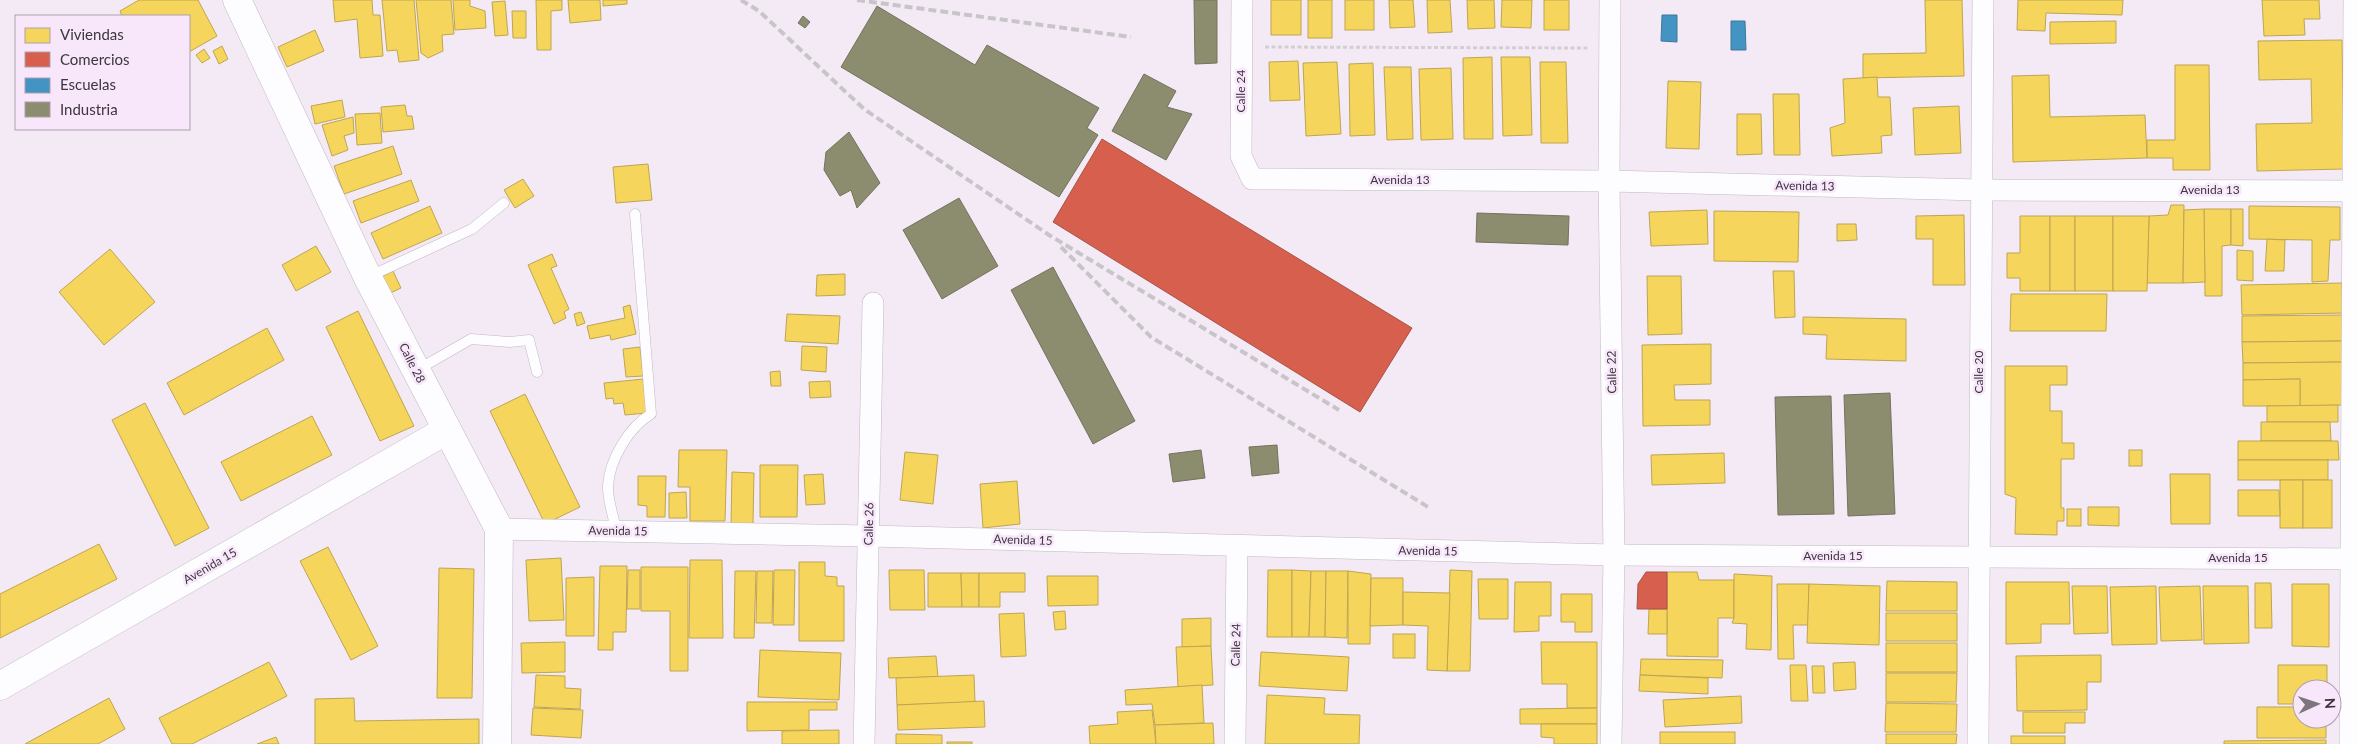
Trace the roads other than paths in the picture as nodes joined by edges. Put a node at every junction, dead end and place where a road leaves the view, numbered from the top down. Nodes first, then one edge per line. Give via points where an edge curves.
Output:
1 (236, 0) edge
2 (1242, 0) edge
3 (1610, 0) edge
4 (1983, 0) edge
5 (2354, 0) edge
6 (249, 12) edge
7 (1252, 179) joint
8 (1609, 181) junction
9 (1980, 190) junction
10 (2355, 191) edge
11 (504, 203) dead end
12 (635, 214) dead end
13 (368, 278) junction
14 (874, 303) dead end
15 (416, 371) junction
16 (537, 372) dead end
17 (447, 430) junction
18 (500, 529) junction
19 (616, 531) junction
20 (868, 536) junction
21 (1237, 546) junction
22 (1614, 555) junction
23 (1979, 557) junction
24 (2354, 559) edge
25 (0, 686) edge
26 (497, 744) edge
27 (864, 744) edge
28 (1235, 744) edge
29 (1611, 744) edge
30 (1978, 744) edge
31 (2350, 744) edge

1 - 6 street, Calle 28
2 - 7 street, Calle 24 via 1241,156
3 - 8 street, Calle 22
4 - 9 street, Calle 20
5 - 10 street
6 - 13 street, Calle 28
7 - 8 street, Avenida 13
8 - 9 street, Avenida 13
8 - 22 street, Calle 22
9 - 10 street, Avenida 13
9 - 23 street, Calle 20
10 - 24 street
11 - 13 lane via 472,229
12 - 19 lane via 651,414 641,419 618,448 608,485
13 - 15 street, Calle 28
14 - 20 street, Calle 26
15 - 16 lane via 471,339 529,340
15 - 17 street, Calle 28
17 - 18 street, Calle 28
17 - 25 street, Avenida 15
18 - 19 street, Avenida 15
18 - 26 street, Calle 28
19 - 20 street, Avenida 15
20 - 21 street, Avenida 15
20 - 27 street, Calle 26
21 - 22 street, Avenida 15
21 - 28 street, Calle 24
22 - 23 street, Avenida 15
22 - 29 street, Calle 22
23 - 24 street, Avenida 15
23 - 30 street, Calle 20
24 - 31 street

